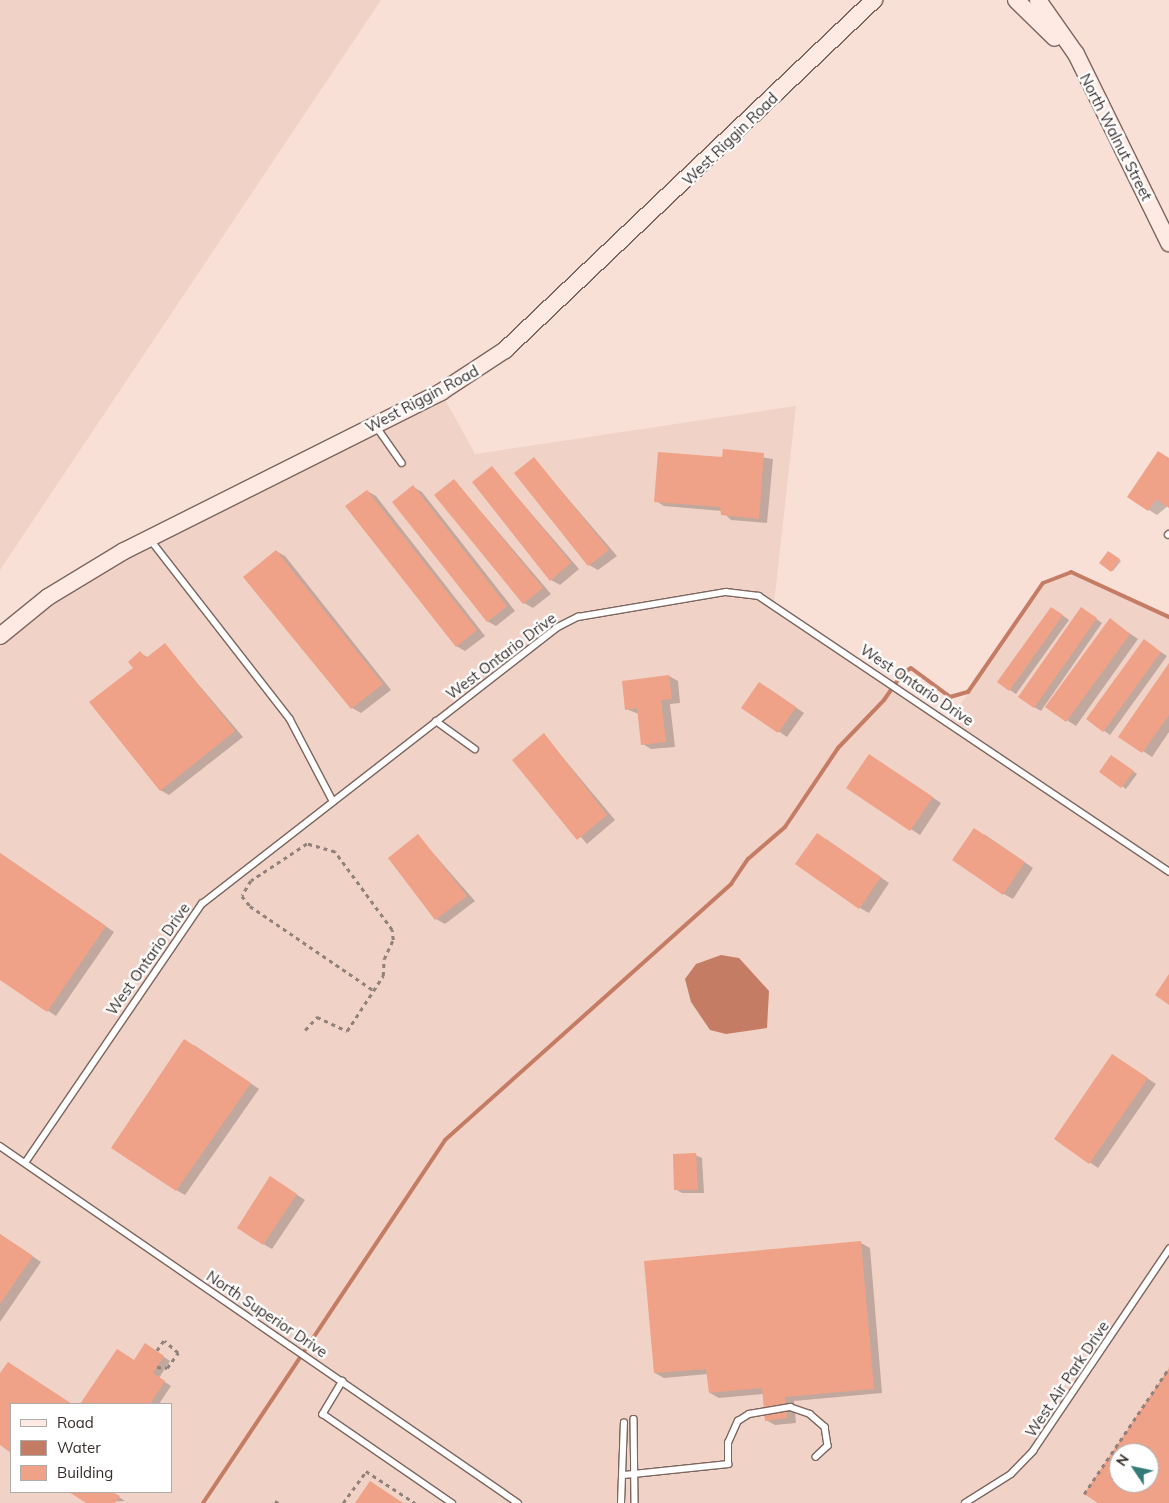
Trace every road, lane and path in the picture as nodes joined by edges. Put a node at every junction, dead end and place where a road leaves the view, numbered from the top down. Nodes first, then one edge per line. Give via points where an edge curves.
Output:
1 (874, 0) edge
2 (1016, 0) edge
3 (1038, 0) edge
4 (1075, 59) junction
5 (1169, 243) edge
6 (375, 425) junction
7 (402, 463) dead end
8 (150, 538) junction
9 (0, 636) edge
10 (436, 720) junction
11 (475, 750) dead end
12 (333, 801) junction
13 (1169, 871) edge
14 (373, 990) junction
15 (305, 1030) dead end
16 (0, 1146) edge
17 (24, 1163) junction
18 (1169, 1249) edge
19 (157, 1352) dead end
20 (157, 1367) dead end
21 (1169, 1368) edge
22 (343, 1381) junction
23 (634, 1419) dead end
24 (624, 1423) dead end
25 (816, 1457) dead end
26 (635, 1474) junction
27 (624, 1475) junction
28 (1084, 1494) dead end
29 (275, 1501) dead end
30 (344, 1502) edge
31 (279, 1503) edge
32 (349, 1503) edge
33 (415, 1503) edge
34 (452, 1503) edge
35 (518, 1503) edge
36 (621, 1503) edge
37 (635, 1503) edge
38 (965, 1503) edge

1 - 6 street, West Riggin Road via 534,327 472,374
2 - 4 street, North Walnut Street
3 - 4 street, North Walnut Street
4 - 5 street, North Walnut Street
6 - 7 lane
6 - 8 street, West Riggin Road
8 - 9 street, West Riggin Road via 73,580
8 - 12 lane via 290,719
10 - 11 lane
10 - 12 lane, West Ontario Drive
10 - 13 lane, West Ontario Drive via 556,628 578,617 726,592 750,593 774,604
12 - 17 lane, West Ontario Drive via 193,913
14 - 14 path via 383,976 392,930 335,852 307,844 246,887 242,896 250,906
14 - 15 path via 347,1031 317,1017
16 - 17 lane, North Superior Drive
17 - 22 lane, North Superior Drive
18 - 38 lane, West Air Park Drive via 1033,1450 1011,1474
19 - 20 path via 164,1342 178,1353 167,1368
21 - 28 path
22 - 34 lane via 323,1414
22 - 35 lane, North Superior Drive
23 - 26 lane
24 - 27 lane
25 - 26 lane via 828,1446 825,1427 810,1414 790,1407 749,1414 738,1421 731,1433 728,1464
26 - 27 lane
26 - 37 lane
27 - 36 lane
29 - 31 path
30 - 32 path
30 - 33 path via 366,1471

